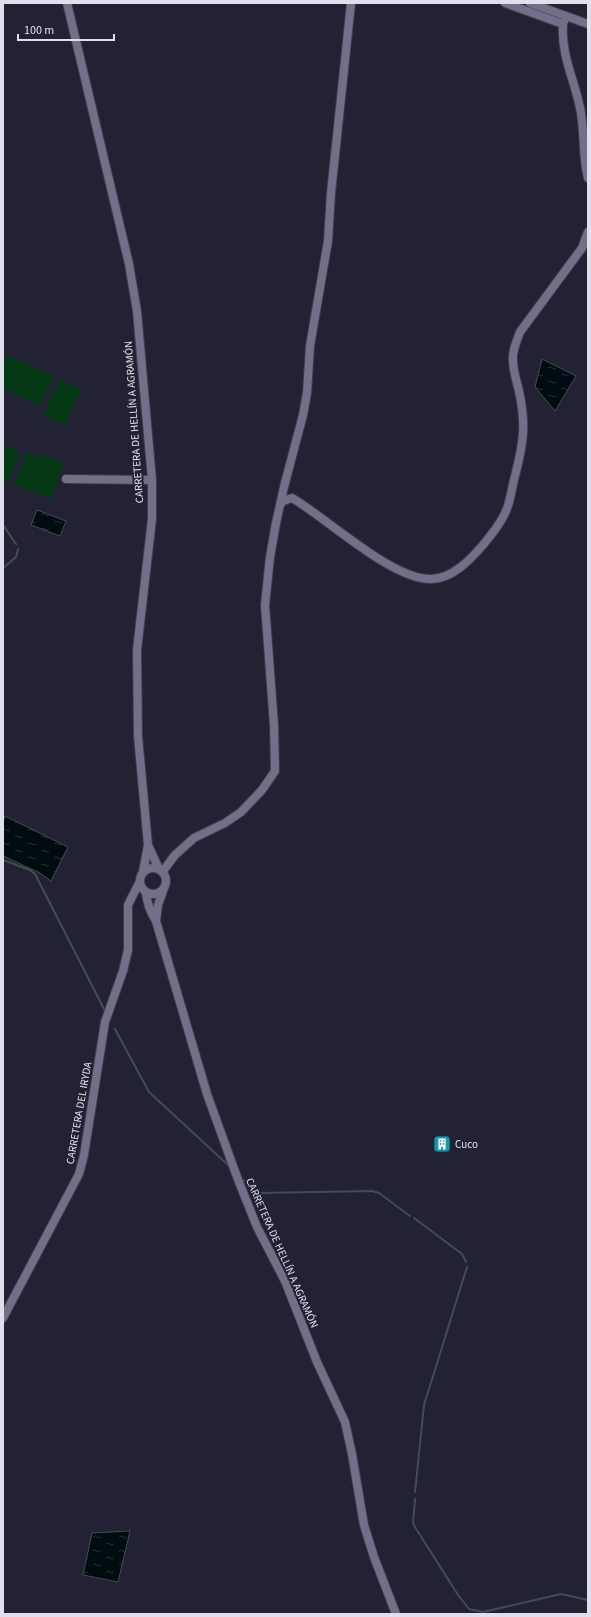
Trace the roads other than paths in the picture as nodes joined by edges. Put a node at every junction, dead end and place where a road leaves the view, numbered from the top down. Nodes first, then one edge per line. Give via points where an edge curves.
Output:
1 (67, 3) edge
2 (351, 3) edge
3 (505, 3) edge
4 (530, 3) edge
5 (566, 16) junction
6 (563, 24) junction
7 (588, 24) edge
8 (588, 178) edge
9 (588, 232) edge
10 (66, 479) dead end
11 (152, 480) junction
12 (280, 506) junction
13 (148, 845) junction
14 (161, 870) junction
15 (143, 872) junction
16 (140, 881) junction
17 (162, 891) junction
18 (145, 892) junction
19 (131, 898) junction
20 (156, 921) junction
21 (3, 1318) edge
22 (396, 1614) edge

1 - 11 street, CARRETERA DE HELLÍN A AGRAMÓN via 134,288
2 - 12 street via 328,241 310,346 307,393
3 - 6 street
4 - 5 street
5 - 6 street
5 - 7 street
6 - 8 street via 562,40 580,107
9 - 12 street via 582,248 520,332 516,343 513,356 522,409 522,456 505,514 474,556 456,571 442,577 415,577 377,558 292,498 283,501
10 - 11 street
11 - 13 street, CARRETERA DE HELLÍN A AGRAMÓN via 152,519 136,667 138,744
12 - 14 street via 270,557 265,605 275,771 262,790 241,812 194,838
13 - 14 street, CARRETERA DE HELLÍN A AGRAMÓN
13 - 15 street, CARRETERA DE HELLÍN A AGRAMÓN
14 - 15 street via 150,868
14 - 17 street, CARRETERA DE HELLÍN A AGRAMÓN via 166,883
15 - 16 street, CARRETERA DE HELLÍN A AGRAMÓN
16 - 18 street, CARRETERA DE HELLÍN A AGRAMÓN
16 - 19 street, CARRETERA DEL IRYDA
17 - 18 street via 155,894
17 - 20 street, CARRETERA DE HELLÍN A AGRAMÓN
18 - 19 street
18 - 20 street, CARRETERA DE HELLÍN A AGRAMÓN
19 - 21 street, CARRETERA DEL IRYDA via 128,905 128,950 105,1022 79,1174
20 - 22 street, CARRETERA DE HELLÍN A AGRAMÓN via 207,1094 237,1177 345,1422 364,1525

